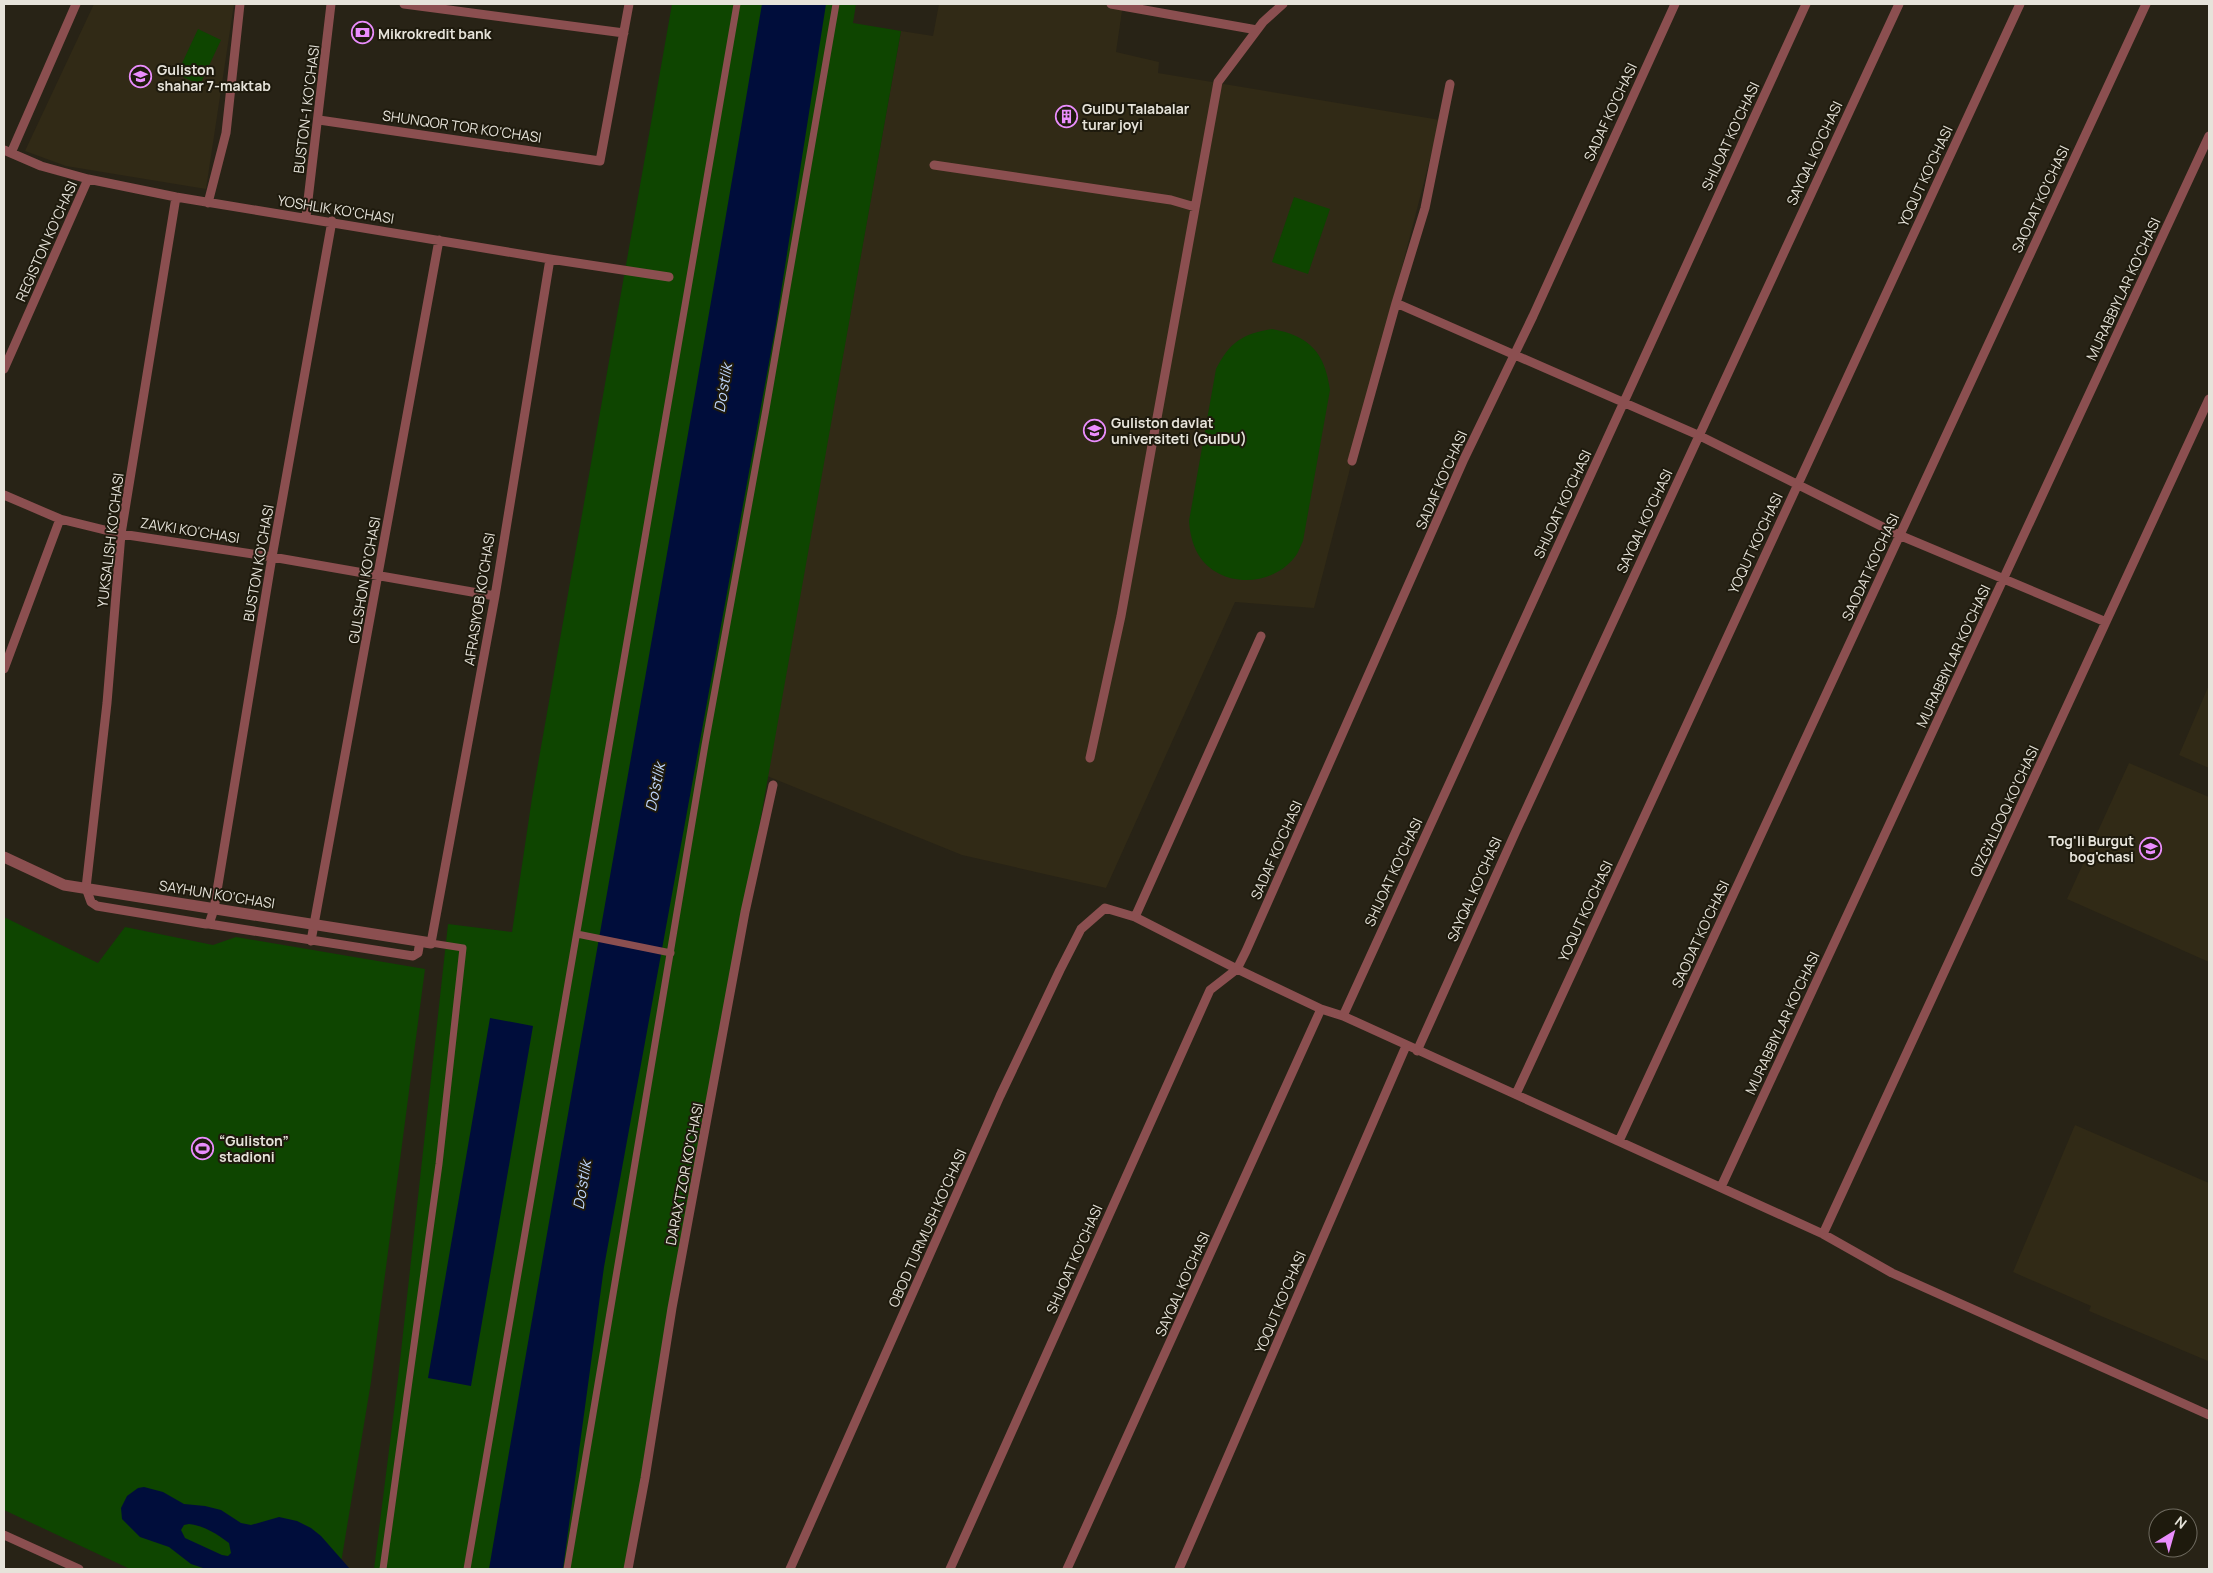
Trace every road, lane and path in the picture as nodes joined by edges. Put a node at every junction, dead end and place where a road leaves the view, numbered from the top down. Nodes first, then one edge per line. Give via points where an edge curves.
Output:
1 (76, 4) edge
2 (240, 4) edge
3 (331, 4) edge
4 (404, 4) edge
5 (630, 4) edge
6 (737, 4) edge
7 (836, 4) edge
8 (1111, 4) edge
9 (1283, 4) edge
10 (1675, 4) edge
11 (1806, 4) edge
12 (1899, 4) edge
13 (2020, 4) edge
14 (2146, 4) edge
15 (1257, 30) junction
16 (624, 33) junction
17 (1450, 84) dead end
18 (319, 120) junction
19 (2209, 136) edge
20 (7, 152) edge
21 (934, 166) dead end
22 (88, 179) junction
23 (176, 197) junction
24 (208, 203) junction
25 (1195, 207) junction
26 (306, 217) junction
27 (332, 222) junction
28 (439, 240) junction
29 (550, 259) junction
30 (669, 277) dead end
31 (1396, 303) junction
32 (1514, 354) junction
33 (4, 369) edge
34 (2209, 399) edge
35 (1623, 402) junction
36 (1698, 435) junction
37 (1352, 461) dead end
38 (1797, 485) junction
39 (4, 495) edge
40 (60, 519) junction
41 (122, 534) junction
42 (1899, 535) junction
43 (272, 557) junction
44 (379, 576) junction
45 (2003, 580) junction
46 (495, 596) junction
47 (2106, 622) junction
48 (1261, 636) dead end
49 (4, 669) edge
50 (1090, 758) dead end
51 (773, 786) dead end
52 (4, 857) edge
53 (86, 888) junction
54 (214, 909) junction
55 (1135, 917) junction
56 (210, 924) junction
57 (314, 924) junction
58 (576, 934) junction
59 (311, 941) junction
60 (425, 942) junction
61 (671, 953) junction
62 (1237, 969) junction
63 (1321, 1009) junction
64 (1343, 1016) junction
65 (1406, 1046) junction
66 (1417, 1051) junction
67 (1516, 1094) junction
68 (1619, 1141) junction
69 (1721, 1187) junction
70 (1824, 1234) junction
71 (2209, 1415) edge
72 (4, 1535) edge
73 (78, 1569) edge
74 (383, 1569) edge
75 (467, 1569) edge
76 (568, 1569) edge
77 (628, 1569) edge
78 (790, 1569) edge
79 (950, 1569) edge
80 (1067, 1569) edge
81 (1179, 1569) edge

1 - 20 street
2 - 24 street via 226,133
3 - 18 street, BUSTON-1 KO'CHASI
4 - 16 street
5 - 16 street
6 - 58 street
7 - 61 street via 764,425 704,745
8 - 15 street
9 - 15 street
10 - 32 street, SADAF KO'CHASI
11 - 35 street, SHIJOAT KO'CHASI
12 - 36 street, SAYQAL KO'CHASI
13 - 38 street, YOQUT KO'CHASI
14 - 42 street, SAODAT KO'CHASI
15 - 25 street via 1218,82
16 - 18 street, SHUNQOR TOR KO'CHASI via 600,160
17 - 31 street via 1425,208
18 - 26 street, BUSTON-1 KO'CHASI
19 - 45 street, MURABBIYLAR KO'CHASI
20 - 22 street, YOSHLIK KO'CHASI via 41,166
21 - 25 street via 1171,200
22 - 23 street, YOSHLIK KO'CHASI
22 - 33 street, REGISTON KO'CHASI
23 - 24 street, YOSHLIK KO'CHASI
23 - 41 street, YUKSALISH KO'CHASI
24 - 26 street, YOSHLIK KO'CHASI
25 - 50 street via 1121,616
26 - 27 street, YOSHLIK KO'CHASI
27 - 28 street, YOSHLIK KO'CHASI
27 - 43 street, BUSTON KO'CHASI
28 - 29 street, YOSHLIK KO'CHASI
28 - 44 street, GULSHON KO'CHASI
29 - 30 street, YOSHLIK KO'CHASI
29 - 46 street, AFRASIYOB KO'CHASI
31 - 32 street
31 - 37 street
32 - 35 street
32 - 62 street, SADAF KO'CHASI
34 - 47 street, QIZG'ALDOQ KO'CHASI
35 - 36 street
35 - 64 street, SHIJOAT KO'CHASI
36 - 38 street
36 - 66 street, SAYQAL KO'CHASI
38 - 42 street
38 - 67 street, YOQUT KO'CHASI
39 - 40 street, ZAVKI KO'CHASI
40 - 41 street, ZAVKI KO'CHASI
40 - 49 street
41 - 43 street, ZAVKI KO'CHASI
41 - 53 street, YUKSALISH KO'CHASI
42 - 45 street
42 - 68 street, SAODAT KO'CHASI
43 - 44 street, ZAVKI KO'CHASI
43 - 54 street, BUSTON KO'CHASI
44 - 46 street, ZAVKI KO'CHASI
44 - 57 street, GULSHON KO'CHASI
45 - 47 street
45 - 69 street, MURABBIYLAR KO'CHASI
46 - 60 street, AFRASIYOB KO'CHASI
47 - 70 street, QIZG'ALDOQ KO'CHASI
48 - 55 street
51 - 77 street, DARAXTZOR KO'CHASI via 746,912 672,1308
52 - 53 street, SAYHUN KO'CHASI via 64,884
53 - 54 street, SAYHUN KO'CHASI
53 - 56 street via 91,902 97,906
54 - 56 street, BUSTON KO'CHASI
54 - 57 street, SAYHUN KO'CHASI
55 - 62 street
55 - 78 street, OBOD TURMUSH KO'CHASI via 1105,908 1081,929 1000,1096
56 - 59 street
57 - 59 street, GULSHON KO'CHASI
57 - 60 street, SAYHUN KO'CHASI
58 - 61 street
58 - 75 street
59 - 60 street via 413,956
60 - 74 street via 463,948 439,1164
61 - 76 street
62 - 63 street
62 - 79 street, SHIJOAT KO'CHASI via 1210,990
63 - 64 street
63 - 80 street, SAYQAL KO'CHASI
64 - 65 street
65 - 66 street
65 - 81 street, YOQUT KO'CHASI
66 - 67 street
67 - 68 street
68 - 69 street
69 - 70 street
70 - 71 street via 1892,1274
72 - 73 street

